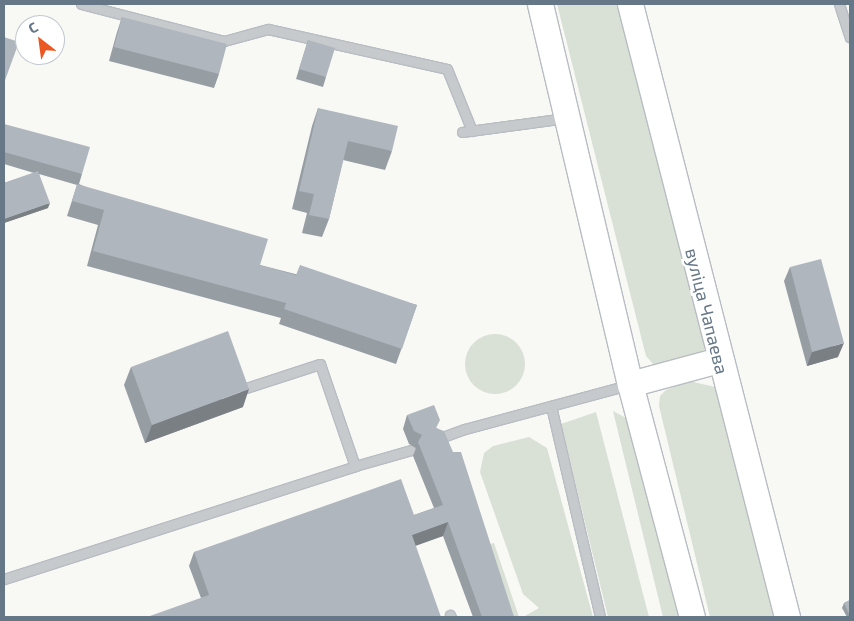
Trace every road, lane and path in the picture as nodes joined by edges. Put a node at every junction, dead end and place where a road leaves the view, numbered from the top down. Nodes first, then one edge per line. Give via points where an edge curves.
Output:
1 (81, 4) edge
2 (540, 4) edge
3 (630, 4) edge
4 (839, 4) edge
5 (850, 37) edge
6 (569, 118) junction
7 (472, 131) junction
8 (462, 132) dead end
9 (719, 360) junction
10 (630, 384) junction
11 (246, 388) edge
12 (551, 406) junction
13 (437, 440) edge
14 (411, 450) dead end
15 (355, 466) junction
16 (4, 579) edge
17 (600, 617) edge
18 (692, 617) edge
19 (786, 617) edge

1 - 7 lane via 224,41 268,29 447,69
2 - 6 main road
3 - 9 main road, вуліца Чапаева
4 - 5 lane
6 - 7 lane
6 - 10 main road
7 - 8 lane
9 - 10 main road
9 - 19 main road, вуліца Чапаева
10 - 12 lane
10 - 18 main road
11 - 15 lane via 320,364
12 - 13 lane
12 - 17 lane
14 - 15 lane
15 - 16 lane

